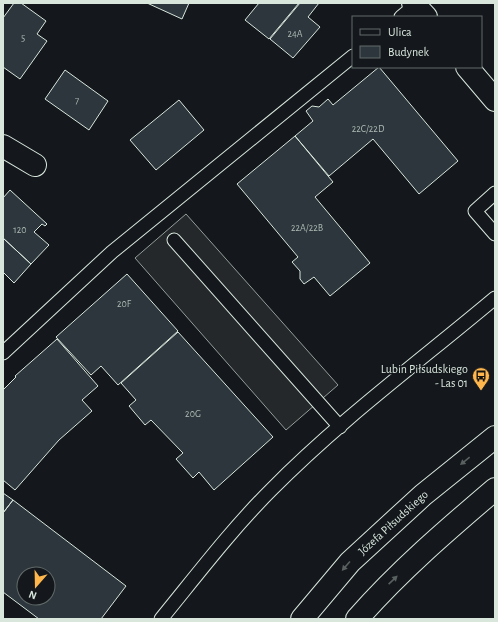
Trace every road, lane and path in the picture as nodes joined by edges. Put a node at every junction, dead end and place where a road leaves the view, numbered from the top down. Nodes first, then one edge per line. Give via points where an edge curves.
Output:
1 (352, 57) edge
2 (468, 68) edge
3 (495, 100) edge
4 (3, 146) edge
5 (35, 165) dead end
6 (495, 193) edge
7 (495, 234) edge
8 (174, 240) dead end
9 (495, 298) edge
10 (3, 353) edge
11 (340, 427) junction
12 (495, 437) edge
13 (495, 489) edge
14 (161, 619) edge
15 (302, 619) edge
16 (357, 619) edge

1 - 10 lane via 112,252
2 - 3 street
4 - 5 street
6 - 7 lane via 475,211
8 - 11 lane
9 - 11 lane
11 - 14 lane via 272,489 224,541
12 -> 15 street, Józefa Piłsudskiego via 422,495 350,562
16 -> 13 street via 381,591 448,528

